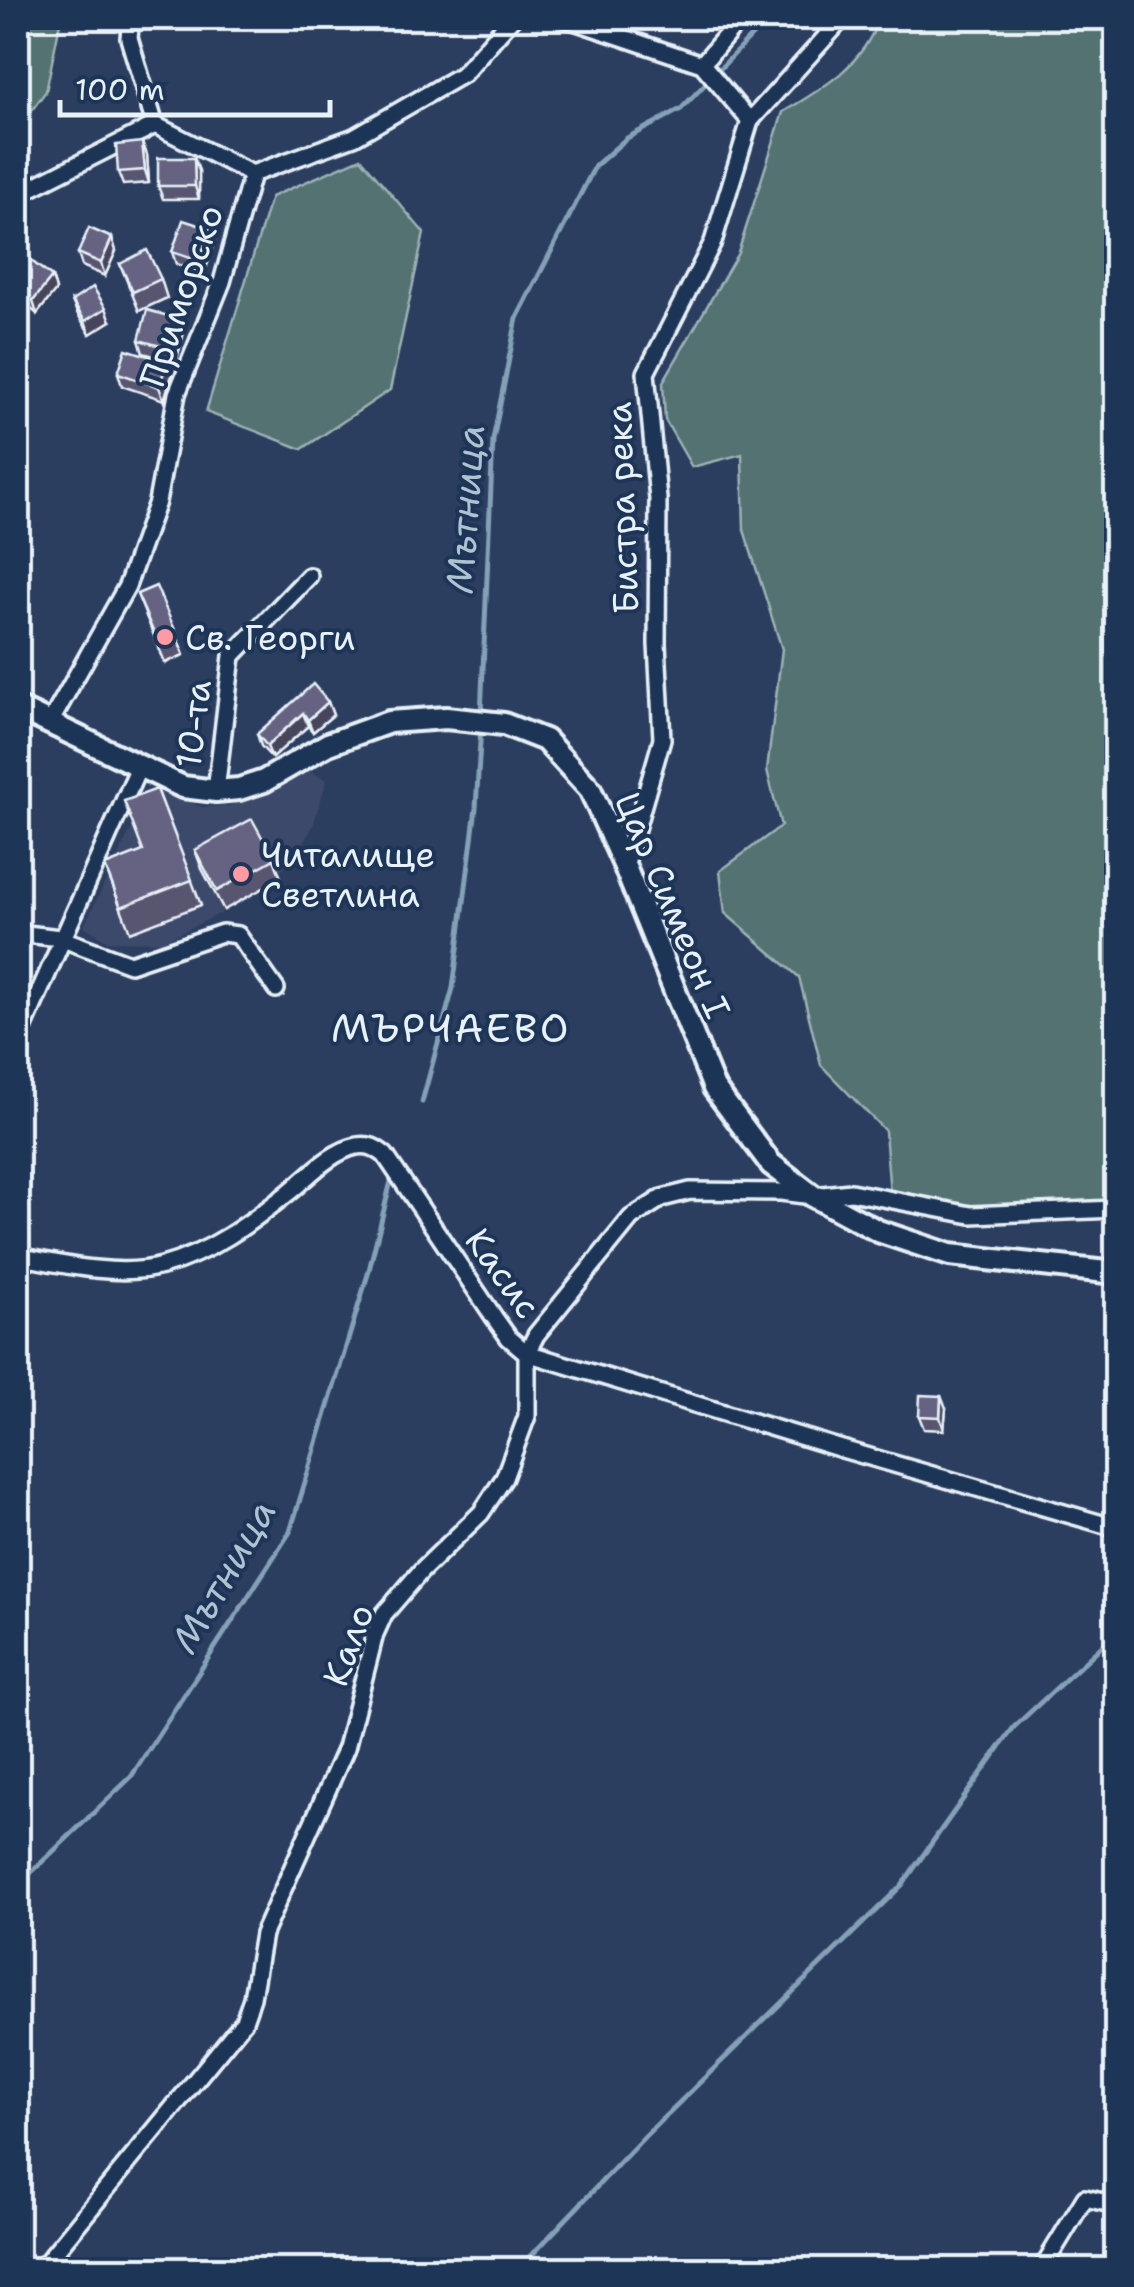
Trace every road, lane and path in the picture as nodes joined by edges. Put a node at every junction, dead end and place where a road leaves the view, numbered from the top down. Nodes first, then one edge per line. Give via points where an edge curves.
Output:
1 (131, 18) edge
2 (512, 18) edge
3 (565, 18) edge
4 (741, 18) edge
5 (843, 18) edge
6 (702, 64) junction
7 (750, 121) junction
8 (155, 125) junction
9 (252, 174) junction
10 (18, 198) edge
11 (309, 576) dead end
12 (18, 708) edge
13 (51, 721) junction
14 (139, 766) junction
15 (216, 791) junction
16 (625, 867) junction
17 (18, 933) edge
18 (60, 938) junction
19 (276, 990) dead end
20 (18, 1040) edge
21 (812, 1196) junction
22 (1116, 1209) edge
23 (18, 1256) edge
24 (1116, 1273) edge
25 (527, 1352) junction
26 (1116, 1528) edge
27 (1116, 2205) edge
28 (40, 2270) edge
29 (1041, 2270) edge

1 - 8 street via 129,38
2 - 9 street, Приморско via 464,74 354,138
3 - 6 street
4 - 6 street
5 - 7 street, Бистра река
6 - 7 street
7 - 16 street, Бистра река via 713,242 646,373 658,498 662,739
8 - 9 street
8 - 10 street
9 - 13 street, Приморско via 222,282 177,394 158,502 127,586
11 - 15 street, 10-та via 232,656
12 - 13 street, Цар Симеон I
13 - 14 street, Цар Симеон I
14 - 15 street, Цар Симеон I via 183,787
14 - 18 street
15 - 16 street, Цар Симеон I via 264,781 328,744 389,722 493,723 545,740 590,789
16 - 21 street, Цар Симеон I via 714,1088 771,1164
17 - 18 street
18 - 19 street via 130,964 222,932 238,935
18 - 20 street
21 - 22 street via 852,1192 971,1215
21 - 24 street, Цар Симеон I via 878,1231 950,1255
21 - 25 street via 690,1191 662,1198 631,1218
23 - 25 street, Касис via 86,1269 158,1268 207,1251 339,1153 372,1146 386,1154 494,1317
25 - 26 street, Касис
25 - 28 street, Кало via 526,1416 504,1478 481,1512 384,1614 346,1748 264,1934 244,2022
27 - 29 street via 1085,2198

